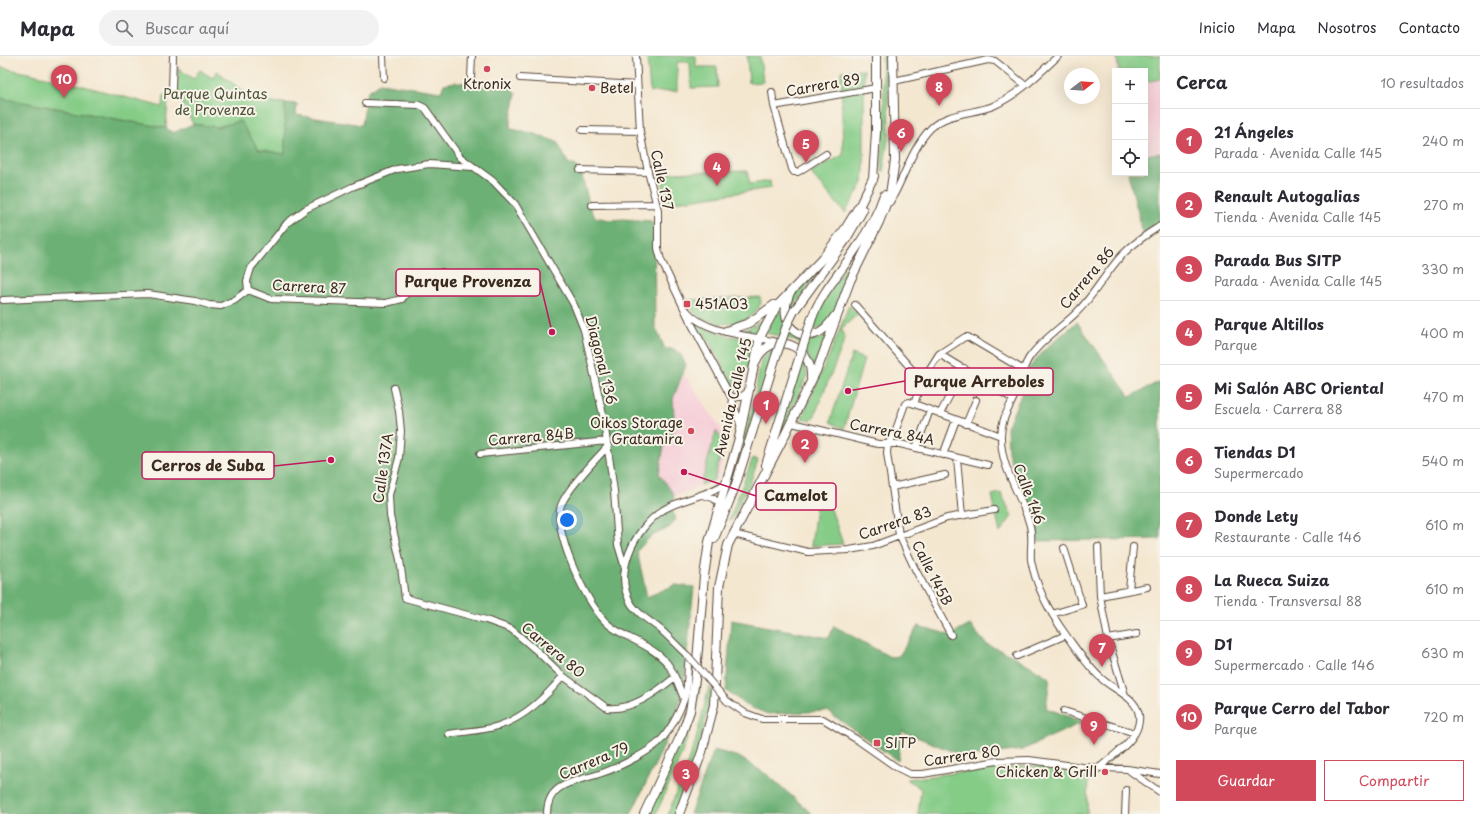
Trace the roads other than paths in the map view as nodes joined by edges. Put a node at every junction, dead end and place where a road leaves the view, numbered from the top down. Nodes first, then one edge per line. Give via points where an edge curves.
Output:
1 (172, 56) edge
2 (383, 56) edge
3 (472, 56) edge
4 (636, 56) edge
5 (876, 56) edge
6 (893, 56) edge
7 (1058, 56) edge
8 (384, 78) dead end
9 (471, 78) dead end
10 (520, 78) dead end
11 (894, 81) junction
12 (637, 85) junction
13 (1025, 85) junction
14 (171, 87) dead end
15 (876, 88) junction
16 (772, 92) dead end
17 (365, 103) dead end
18 (774, 106) junction
19 (582, 130) dead end
20 (894, 130) junction
21 (640, 131) junction
22 (826, 154) dead end
23 (473, 167) junction
24 (580, 170) dead end
25 (648, 172) junction
26 (874, 176) junction
27 (656, 204) junction
28 (592, 205) dead end
29 (884, 210) junction
30 (1160, 226) edge
31 (442, 272) dead end
32 (248, 290) junction
33 (789, 292) junction
34 (3, 300) dead end
35 (843, 301) junction
36 (681, 304) junction
37 (855, 305) dead end
38 (726, 331) junction
39 (760, 337) junction
40 (784, 344) junction
41 (939, 354) junction
42 (964, 368) junction
43 (1022, 369) junction
44 (751, 377) junction
45 (922, 381) junction
46 (809, 386) junction
47 (394, 388) dead end
48 (749, 391) junction
49 (731, 397) junction
50 (1013, 399) junction
51 (976, 400) dead end
52 (914, 404) junction
53 (930, 410) junction
54 (940, 414) junction
55 (956, 420) junction
56 (792, 423) junction
57 (966, 424) junction
58 (741, 429) junction
59 (1001, 436) junction
60 (607, 444) junction
61 (888, 444) junction
62 (916, 448) junction
63 (480, 454) dead end
64 (943, 455) junction
65 (958, 458) junction
66 (988, 465) dead end
67 (945, 475) dead end
68 (727, 482) junction
69 (759, 484) junction
70 (892, 487) junction
71 (700, 495) junction
72 (720, 504) junction
73 (994, 510) dead end
74 (962, 516) junction
75 (733, 534) junction
76 (899, 535) junction
77 (1133, 546) dead end
78 (1098, 547) dead end
79 (1064, 548) dead end
80 (705, 563) junction
81 (625, 568) junction
82 (1147, 587) dead end
83 (1129, 590) junction
84 (1100, 596) junction
85 (405, 598) joint
86 (1052, 614) junction
87 (1137, 634) dead end
88 (951, 635) dead end
89 (1066, 635) junction
90 (1108, 639) junction
91 (687, 655) junction
92 (1017, 656) dead end
93 (563, 676) junction
94 (675, 677) junction
95 (1125, 695) junction
96 (684, 699) junction
97 (1064, 710) dead end
98 (1135, 733) junction
99 (449, 734) dead end
100 (1098, 768) junction
101 (1127, 769) junction
102 (1160, 774) edge
103 (1126, 790) dead end
104 (1160, 792) edge
105 (547, 814) edge
106 (644, 814) edge
107 (679, 814) edge
108 (1125, 814) edge

1 - 14 street
2 - 8 street
3 - 9 street
4 - 12 street, Calle 137
5 - 15 main road, Avenida Calle 145
6 - 11 main road
7 - 13 street
10 - 12 street
11 - 13 street via 988,60 995,61
11 - 20 main road
12 - 21 street, Calle 137
13 - 29 street via 995,105 954,116 933,127 915,151 899,186
15 - 18 street, Carrera 89
15 - 26 main road, Avenida Calle 145
16 - 18 street
17 - 23 street via 419,105 425,108 460,157
18 - 22 street via 794,172
19 - 21 street
20 - 29 main road via 894,171
20 - 69 main road, bridge via 888,180 879,208 857,247 822,296 812,318
21 - 25 street, Calle 137
23 - 32 street via 429,164 397,169 306,209 287,223 251,268 246,281
23 - 60 street, Diagonal 136 via 493,181 515,204 574,305 584,330
24 - 25 street
25 - 27 street, Calle 137
26 - 33 main road, Avenida Calle 145 via 861,204 845,229 822,259
26 - 80 main road, Avenida Calle 145, bridge via 856,224 794,311 787,325 735,487
27 - 28 street
27 - 36 street, Calle 137 via 659,254
29 - 35 main road
30 - 43 street, Carrera 86 via 1141,238 1124,254 1092,296 1034,351
31 - 32 street, Carrera 87 via 411,286 402,299 386,303 271,299
32 - 34 street via 221,306 148,294
33 - 35 main road via 785,315 790,326 804,335 813,336 825,330
33 - 38 main road via 749,323
33 - 39 main road, Avenida Calle 145 via 772,312
35 - 46 main road via 828,344
36 - 38 street, Calle 137 via 699,322
36 - 49 street, Calle 137
37 - 45 street
38 - 39 street, Calle 137
39 - 40 street, Calle 137
39 - 44 main road, Avenida Calle 145
40 - 44 main road via 770,346 763,351 754,365
40 - 46 main road via 798,348 807,358 811,372
41 - 42 street
41 - 43 street via 968,337
41 - 45 street
42 - 50 street
42 - 54 street
43 - 50 street, Calle 146
44 - 48 main road, Avenida Calle 145
45 - 52 street
46 - 56 main road
47 - 85 street, Calle 137A via 401,431 399,458 389,495 390,516
48 - 49 street via 741,397
48 - 58 main road, Avenida Calle 145
49 - 58 street, Calle 137
50 - 59 street, Calle 146 via 1004,415
51 - 57 street
52 - 53 street
52 - 61 street via 905,404 894,435
53 - 54 street
53 - 62 street
54 - 55 street
55 - 57 street
55 - 64 street
56 - 61 street, Carrera 84A via 878,444
56 - 69 main road
57 - 59 street
58 - 68 main road, Avenida Calle 145
59 - 86 street, Calle 146 via 1005,467 1030,524 1033,567
60 - 63 street, Carrera 84B
60 - 81 street, Diagonal 136 via 618,545
60 - 94 street via 560,508 561,528 570,557 594,610 609,625 659,655
61 - 62 street, Carrera 84A
61 - 70 street, Calle 145B
62 - 64 street, Carrera 84A
64 - 65 street, Carrera 84A
65 - 66 street, Carrera 84A
65 - 74 street
67 - 70 street
68 - 71 street, Diagonal 136
68 - 72 main road, Avenida Calle 145
69 - 75 main road
70 - 76 street, Calle 145B
71 - 72 street via 709,496
71 - 81 street, Diagonal 136 via 674,505 654,517 639,535 630,551
72 - 80 main road, Avenida Calle 145
73 - 74 street, Carrera 83
74 - 76 street, Carrera 83 via 947,518
75 - 76 street, Carrera 83 via 821,553 873,546
75 - 107 main road via 726,552 719,587 712,713 702,752
76 - 88 street, Calle 145B
77 - 83 street
78 - 84 street
79 - 86 street via 1082,605
80 - 106 main road, Avenida Calle 145 via 690,711
81 - 91 street, Diagonal 136 via 625,585 633,606
82 - 83 street
83 - 84 street
84 - 90 street
85 - 93 street, Carrera 80 via 510,629
86 - 89 street, Calle 146
87 - 90 street
89 - 92 street
89 - 95 street, Calle 146 via 1098,675
90 - 95 street
91 - 96 street, Carrera 79, bridge
91 - 100 street, Carrera 80, bridge via 727,701 745,713 762,719 823,718 910,774 997,761
93 - 94 street, Carrera 80 via 607,708 616,709 661,689
93 - 99 street via 549,693 524,713 498,726
94 - 96 street
95 - 98 street, Calle 146 via 1138,710 1139,722
96 - 105 street, Carrera 79 via 661,740 644,753 604,773 561,786 553,793 547,806
97 - 98 street
98 - 100 street
100 - 101 street, Carrera 80
101 - 102 street, Carrera 80
101 - 104 street
103 - 108 street

